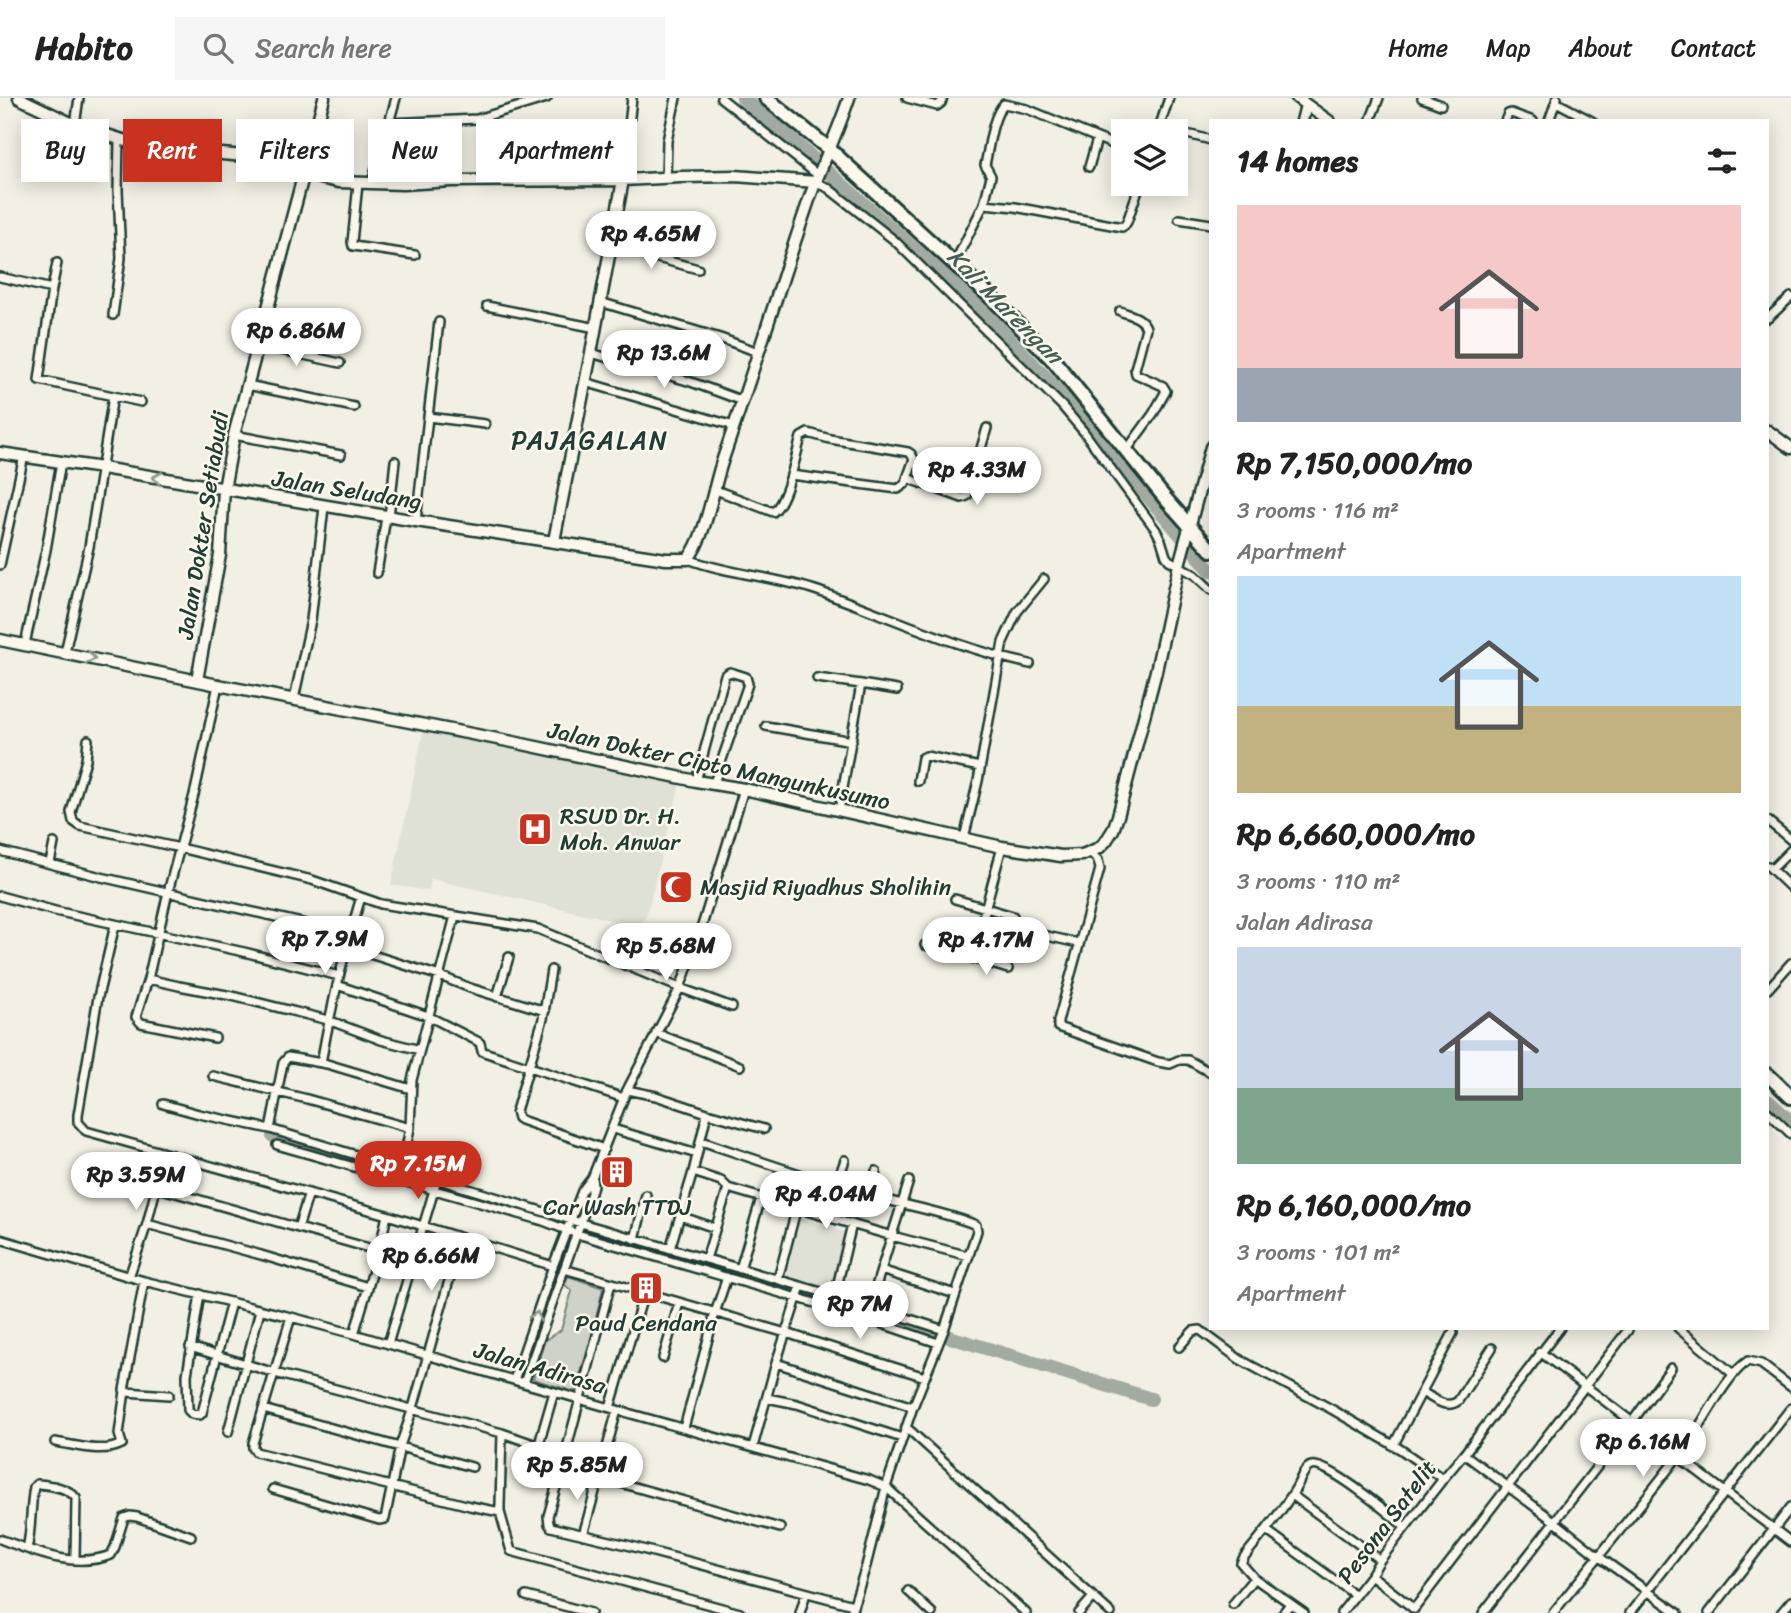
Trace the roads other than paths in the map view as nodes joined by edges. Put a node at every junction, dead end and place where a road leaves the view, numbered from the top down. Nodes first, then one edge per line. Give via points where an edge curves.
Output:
1 (19, 98) edge
2 (79, 98) edge
3 (324, 98) edge
4 (396, 98) edge
5 (547, 98) edge
6 (632, 98) edge
7 (676, 98) edge
8 (721, 98) edge
9 (766, 98) edge
10 (849, 98) edge
11 (907, 98) edge
12 (943, 98) edge
13 (1168, 98) edge
14 (1379, 98) edge
15 (1422, 98) edge
16 (1304, 100) edge
17 (1557, 100) edge
18 (1441, 105) dead end
19 (63, 119) edge
20 (76, 119) edge
21 (318, 119) edge
22 (390, 119) edge
23 (630, 119) edge
24 (1162, 119) edge
25 (1302, 119) edge
26 (1327, 119) edge
27 (1371, 119) edge
28 (1506, 119) edge
29 (1527, 119) edge
30 (1550, 119) edge
31 (1589, 119) edge
32 (462, 120) edge
33 (1191, 135) dead end
34 (109, 136) edge
35 (119, 139) junction
36 (1097, 139) junction
37 (1209, 140) edge
38 (1111, 144) edge
39 (827, 153) junction
40 (236, 155) edge
41 (1089, 167) dead end
42 (666, 177) junction
43 (637, 179) edge
44 (817, 179) junction
45 (476, 181) edge
46 (301, 182) edge
47 (338, 182) edge
48 (623, 182) edge
49 (372, 183) joint
50 (358, 184) junction
51 (1136, 196) edge
52 (984, 204) junction
53 (1179, 219) dead end
54 (1209, 224) edge
55 (610, 245) junction
56 (415, 255) dead end
57 (57, 263) dead end
58 (954, 264) junction
59 (698, 269) dead end
60 (0, 276) edge
61 (52, 289) junction
62 (1791, 297) edge
63 (600, 302) junction
64 (487, 306) dead end
65 (1120, 311) dead end
66 (113, 315) dead end
67 (1769, 317) edge
68 (439, 322) dead end
69 (596, 328) junction
70 (258, 345) junction
71 (758, 352) junction
72 (592, 353) junction
73 (340, 363) dead end
74 (585, 382) junction
75 (247, 385) junction
76 (113, 396) junction
77 (743, 401) junction
78 (141, 402) dead end
79 (355, 407) dead end
80 (428, 417) junction
81 (485, 424) dead end
82 (734, 426) junction
83 (987, 428) dead end
84 (1769, 432) edge
85 (234, 435) junction
86 (1791, 448) edge
87 (1126, 451) junction
88 (0, 453) edge
89 (1209, 454) edge
90 (341, 455) dead end
91 (24, 456) junction
92 (394, 461) dead end
93 (61, 462) junction
94 (102, 468) junction
95 (791, 475) junction
96 (907, 478) junction
97 (225, 489) junction
98 (713, 489) junction
99 (324, 507) junction
100 (387, 517) junction
101 (416, 522) junction
102 (1188, 532) junction
103 (554, 541) junction
104 (1209, 548) edge
105 (688, 559) junction
106 (1180, 562) junction
107 (0, 565) edge
108 (377, 573) dead end
109 (1044, 579) dead end
110 (1209, 588) edge
111 (0, 640) edge
112 (25, 644) junction
113 (65, 652) junction
114 (1000, 657) junction
115 (1030, 664) dead end
116 (817, 678) dead end
117 (197, 680) junction
118 (861, 684) junction
119 (218, 685) junction
120 (897, 690) dead end
121 (294, 699) junction
122 (766, 726) dead end
123 (88, 740) dead end
124 (852, 741) junction
125 (981, 767) junction
126 (918, 780) dead end
127 (696, 781) junction
128 (714, 783) junction
129 (744, 789) junction
130 (839, 811) junction
131 (1769, 822) edge
132 (964, 838) junction
133 (1791, 840) edge
134 (54, 843) dead end
135 (1002, 847) junction
136 (180, 848) junction
137 (1791, 850) edge
138 (0, 851) edge
139 (1091, 853) junction
140 (50, 863) junction
141 (1770, 867) edge
142 (1791, 888) edge
143 (168, 892) junction
144 (0, 896) edge
145 (361, 897) junction
146 (955, 899) dead end
147 (986, 908) junction
148 (455, 916) junction
149 (1013, 916) dead end
150 (115, 925) junction
151 (1025, 932) dead end
152 (157, 934) junction
153 (350, 934) junction
154 (1078, 943) junction
155 (925, 945) dead end
156 (347, 947) junction
157 (509, 957) dead end
158 (972, 958) junction
159 (1791, 964) edge
160 (1008, 969) dead end
161 (551, 970) dead end
162 (339, 976) junction
163 (440, 976) junction
164 (148, 979) junction
165 (337, 985) junction
166 (680, 988) junction
167 (1769, 988) edge
168 (498, 997) junction
169 (732, 1007) dead end
170 (545, 1011) junction
171 (428, 1016) junction
172 (328, 1020) junction
173 (656, 1033) junction
174 (215, 1038) dead end
175 (420, 1050) junction
176 (321, 1063) junction
177 (530, 1066) junction
178 (740, 1066) dead end
179 (1209, 1072) edge
180 (213, 1076) dead end
181 (1769, 1076) edge
182 (411, 1089) junction
183 (278, 1092) junction
184 (626, 1094) junction
185 (1791, 1097) edge
186 (163, 1104) dead end
187 (707, 1113) junction
188 (1769, 1113) edge
189 (410, 1128) junction
190 (270, 1129) junction
191 (612, 1129) junction
192 (764, 1129) dead end
193 (1791, 1134) edge
194 (701, 1141) junction
195 (277, 1145) dead end
196 (604, 1149) junction
197 (165, 1153) junction
198 (697, 1154) junction
199 (845, 1160) dead end
200 (402, 1169) junction
201 (99, 1171) dead end
202 (876, 1171) dead end
203 (693, 1172) junction
204 (805, 1176) junction
205 (592, 1178) junction
206 (437, 1181) junction
207 (909, 1181) dead end
208 (836, 1185) junction
209 (158, 1187) junction
210 (728, 1188) junction
211 (434, 1191) junction
212 (309, 1193) junction
213 (646, 1195) dead end
214 (871, 1196) junction
215 (761, 1198) junction
216 (901, 1204) junction
217 (796, 1208) junction
218 (387, 1215) junction
219 (680, 1216) junction
220 (571, 1220) junction
221 (581, 1223) junction
222 (147, 1224) junction
223 (852, 1224) junction
224 (423, 1226) junction
225 (298, 1228) junction
226 (715, 1228) junction
227 (567, 1230) junction
228 (577, 1234) junction
229 (892, 1236) junction
230 (463, 1238) junction
231 (0, 1239) edge
232 (635, 1239) junction
233 (670, 1249) junction
234 (379, 1251) junction
235 (969, 1256) junction
236 (706, 1259) junction
237 (553, 1266) junction
238 (564, 1269) junction
239 (740, 1269) junction
240 (881, 1270) junction
241 (129, 1277) junction
242 (727, 1277) junction
243 (778, 1279) junction
244 (145, 1281) junction
245 (611, 1283) junction
246 (801, 1286) junction
247 (368, 1287) junction
248 (644, 1293) junction
249 (200, 1294) junction
250 (955, 1294) junction
251 (835, 1296) junction
252 (797, 1298) junction
253 (231, 1302) junction
254 (679, 1303) junction
255 (870, 1306) junction
256 (260, 1310) junction
257 (715, 1313) junction
258 (291, 1317) junction
259 (1558, 1330) edge
260 (1628, 1330) dead end
261 (1680, 1330) edge
262 (943, 1332) junction
263 (786, 1333) junction
264 (1453, 1333) dead end
265 (354, 1334) junction
266 (938, 1343) junction
267 (388, 1344) junction
268 (190, 1347) junction
269 (1179, 1347) dead end
270 (1492, 1348) dead end
271 (1540, 1352) junction
272 (218, 1355) junction
273 (427, 1356) junction
274 (663, 1358) dead end
275 (776, 1363) junction
276 (245, 1364) junction
277 (1671, 1368) dead end
278 (275, 1373) junction
279 (1733, 1374) junction
280 (925, 1377) junction
281 (514, 1380) junction
282 (524, 1383) junction
283 (1585, 1387) junction
284 (1791, 1387) edge
285 (125, 1391) junction
286 (554, 1392) junction
287 (1422, 1392) junction
288 (169, 1395) dead end
289 (580, 1398) junction
290 (767, 1398) junction
291 (913, 1407) junction
292 (413, 1408) junction
293 (1791, 1408) edge
294 (263, 1409) junction
295 (613, 1409) junction
296 (1632, 1422) junction
297 (906, 1427) junction
298 (684, 1428) junction
299 (228, 1432) dead end
300 (502, 1433) junction
301 (902, 1438) junction
302 (55, 1442) dead end
303 (539, 1444) junction
304 (400, 1446) junction
305 (1393, 1446) junction
306 (753, 1447) junction
307 (1464, 1454) junction
308 (565, 1455) junction
309 (1677, 1456) junction
310 (472, 1467) dead end
311 (599, 1477) junction
312 (1443, 1479) junction
313 (531, 1480) dead end
314 (393, 1486) junction
315 (886, 1487) junction
316 (1508, 1488) junction
317 (273, 1489) dead end
318 (1726, 1492) junction
319 (1292, 1495) junction
320 (1791, 1507) edge
321 (500, 1512) junction
322 (1554, 1521) junction
323 (1405, 1527) junction
324 (780, 1528) dead end
325 (1774, 1528) junction
326 (1266, 1530) junction
327 (583, 1535) junction
328 (191, 1536) dead end
329 (0, 1539) edge
330 (1791, 1542) edge
331 (27, 1549) junction
332 (1598, 1556) junction
333 (75, 1559) junction
334 (1380, 1560) junction
335 (1371, 1575) junction
336 (1254, 1578) junction
337 (908, 1591) dead end
338 (1646, 1591) junction
339 (806, 1593) junction
340 (1355, 1595) junction
341 (526, 1596) dead end
342 (1093, 1597) junction
343 (1791, 1601) edge
344 (1233, 1604) dead end
345 (1290, 1604) junction
346 (852, 1609) edge
347 (1416, 1611) edge
348 (1344, 1612) edge
349 (591, 1613) edge
350 (740, 1613) edge
351 (800, 1613) edge
352 (932, 1613) edge
353 (1026, 1613) edge
354 (1079, 1613) edge
355 (1111, 1613) edge
356 (1283, 1613) edge
357 (1304, 1613) edge
358 (1483, 1613) edge
359 (1553, 1613) edge
360 (1630, 1613) edge
361 (1678, 1613) edge
362 (1709, 1613) edge
363 (1782, 1613) edge

1 - 19 street
2 - 20 street
3 - 21 street, Jalan Dokter Setiabudi
4 - 22 street
5 - 32 street
6 - 23 street
7 - 42 street via 667,141
8 - 44 street
9 - 39 highway
10 - 39 street
11 - 12 street via 937,106
13 - 24 street
14 - 27 street
15 - 18 street
16 - 25 street
16 - 26 street
17 - 30 street
17 - 31 street
28 - 29 street via 1511,113
33 - 37 street
34 - 35 street
35 - 40 street via 154,148
35 - 66 street via 121,258
36 - 38 street
36 - 41 street
36 - 52 street via 1004,104 985,165 991,176
39 - 44 street
39 - 58 highway
42 - 43 street
42 - 44 street
44 - 71 street
44 - 106 street via 894,240 1062,406 1156,530 1169,560
45 - 49 street
46 - 70 street, Jalan Dokter Setiabudi
47 - 50 street
48 - 55 street
49 - 50 street
50 - 56 street via 353,246
51 - 52 street via 1122,227
52 - 58 street
53 - 54 street
55 - 59 street
55 - 63 street
57 - 61 street
58 - 87 highway via 1054,361
60 - 61 street
61 - 76 street via 39,380
62 - 67 street
63 - 69 street
63 - 71 street
64 - 69 street
65 - 87 street via 1141,320 1146,328 1134,372 1166,391
68 - 80 street
69 - 72 street
70 - 73 street
70 - 75 street, Jalan Dokter Setiabudi
71 - 77 street
72 - 74 street
72 - 77 street
74 - 82 street
74 - 103 street
75 - 79 street
75 - 85 street, Jalan Dokter Setiabudi
76 - 78 street
76 - 94 street
77 - 82 street
80 - 81 street
80 - 101 street
82 - 98 street
83 - 96 street via 967,496
84 - 86 street
85 - 90 street
85 - 97 street, Jalan Dokter Setiabudi
87 - 102 highway
88 - 91 street, Jalan Seludang
89 - 102 street
91 - 93 street, Jalan Seludang
91 - 107 street
92 - 100 street
93 - 94 street, Jalan Seludang
93 - 112 street
97 -> 94 street, Jalan Seludang
94 - 113 street
95 - 96 street via 898,489
95 - 96 street via 801,437 808,433 908,452 914,459
95 - 98 street via 774,512
97 - 99 street, Jalan Seludang
97 - 117 street, Jalan Dokter Setiabudi via 219,555
98 - 105 street via 700,539
99 - 100 street, Jalan Seludang
99 - 121 street via 311,620
100 - 101 street, Jalan Seludang
100 - 108 street
101 - 103 street, Jalan Seludang
102 - 104 highway
102 - 106 street
103 - 105 street, Jalan Seludang
105 - 114 street via 815,590
106 - 110 street
106 - 139 street via 1118,816 1106,841
109 - 114 street via 1017,612
111 - 112 street, Jalan Dokter Cipto Mangunkusumo
112 - 113 street, Jalan Dokter Cipto Mangunkusumo
113 -> 117 street, Jalan Dokter Cipto Mangunkusumo
114 - 115 street
114 - 125 street
116 - 118 street
117 - 119 street, Jalan Dokter Cipto Mangunkusumo
118 - 120 street
118 - 124 street
119 - 121 street, Jalan Dokter Cipto Mangunkusumo
119 - 136 street
121 - 127 street, Jalan Dokter Cipto Mangunkusumo
122 - 124 street
123 - 136 street via 71,812 73,821
124 - 130 street
125 - 126 street via 926,756
125 - 132 street
127 - 128 street, Jalan Dokter Cipto Mangunkusumo
127 - 128 street via 724,675 730,672 746,677 748,684
128 - 129 street, Jalan Dokter Cipto Mangunkusumo
129 - 130 street, Jalan Dokter Cipto Mangunkusumo
129 - 166 street
130 - 132 street, Jalan Dokter Cipto Mangunkusumo
131 - 133 street
132 - 135 street, Jalan Dokter Cipto Mangunkusumo
134 - 140 street
135 - 139 street, Jalan Dokter Cipto Mangunkusumo via 1061,856
135 - 147 street
136 - 143 street
136 - 145 street via 312,880
137 - 141 street
138 - 140 street
139 - 154 street via 1100,869
140 - 143 street
141 - 142 street
143 - 152 street
143 - 153 street
144 - 150 street
145 - 148 street
145 - 153 street
146 - 147 street
147 - 149 street
147 - 158 street
148 - 163 street
148 - 166 street via 538,929
150 - 152 street
150 - 197 street via 96,1007 78,1122 86,1131
151 - 154 street
152 - 162 street
152 - 164 street
153 - 156 street
154 - 179 street via 1058,1027 1157,1062 1188,1060
155 - 158 street
156 - 162 street
156 - 163 street
157 - 168 street
158 - 160 street
159 - 167 street
161 - 170 street
162 - 165 street
163 - 168 street
163 - 171 street
164 - 172 street
164 - 174 street via 138,1021
165 - 171 street
165 - 172 street
166 - 169 street
166 - 173 street
168 - 170 street
170 - 177 street
171 - 175 street
171 - 177 street via 477,1041 484,1052
172 - 175 street
172 - 176 street
173 - 178 street
173 - 184 street
175 - 182 street
176 - 182 street
176 - 183 street via 288,1057
177 - 184 street
177 - 196 street via 516,1111 518,1118
180 - 183 street
181 - 185 highway
182 - 189 street
183 - 189 street
183 - 190 street
184 - 187 street via 656,1096
184 - 191 street
186 - 190 street
187 - 192 street
187 - 194 street
188 - 193 street
189 - 200 street
190 - 200 street
191 - 196 street
191 - 198 street
194 - 198 street
194 - 204 street
195 - 211 street
196 - 205 street
197 - 209 street
197 - 212 street
198 - 203 street
199 - 208 street
200 - 206 street
201 - 209 street
202 - 214 street
203 - 210 street
203 - 219 street
204 - 208 street
204 - 217 street
205 - 220 street
205 - 221 street
206 - 211 street
206 - 220 street
207 - 216 street
208 - 214 street
209 - 222 street
209 - 225 street
210 - 215 street
210 - 226 street
211 - 224 street
211 - 227 street
212 - 218 street
212 - 225 street
213 - 232 street
214 - 216 street
215 - 217 street
215 - 239 street
216 - 229 street
216 - 235 street via 976,1225
217 - 223 street
217 - 243 street
218 - 224 street
218 - 234 street
219 - 226 street
219 - 233 street
220 - 221 street
220 - 227 street
221 - 228 street
221 - 232 street
222 - 241 street
222 - 247 street
223 - 229 street
223 - 251 street
224 - 230 street
224 - 267 street
225 - 234 street
226 - 236 street
227 - 228 street
227 - 237 street
228 - 238 street
228 - 242 street
229 - 235 street
229 - 240 street
230 - 237 street
230 - 273 street
231 - 241 street, Jalan Adirasa
232 - 233 street
233 - 236 street
234 - 247 street
235 - 250 street
236 - 239 street
281 -> 237 street
238 - 245 street
238 - 282 street
239 - 243 street
240 - 250 street
240 - 255 street
241 - 244 street, Jalan Adirasa
242 - 252 street
242 - 257 street
243 - 246 street
244 - 249 street, Jalan Adirasa
244 - 285 street
245 - 248 street
245 - 289 street
246 - 251 street
246 - 252 street
247 - 265 street
248 - 254 street
248 - 295 street
249 - 253 street, Jalan Adirasa
249 - 268 street
250 - 262 street
251 - 255 street
252 - 263 street
252 - 266 street
253 - 256 street, Jalan Adirasa
253 - 272 street
254 - 257 street
254 - 274 street
255 - 262 street
256 - 258 street, Jalan Adirasa
256 - 276 street
257 - 263 street
257 - 298 street
258 - 265 street, Jalan Adirasa
258 - 278 street
259 - 271 street
260 - 283 street
261 - 279 street
262 - 266 street
263 - 275 street
263 - 280 street
264 - 287 street
265 - 267 street, Jalan Adirasa
266 - 280 street
267 - 273 street, Jalan Adirasa
268 - 272 street
268 - 272 street via 187,1397 192,1414 202,1413
269 - 305 street via 1200,1329 1239,1359
270 - 287 street via 1454,1404 1446,1405
271 - 283 street
271 - 307 street
272 - 276 street
273 - 281 street, Jalan Adirasa
273 - 292 street
275 - 290 street
275 - 291 street
276 - 278 street
276 - 299 street
277 - 296 street
278 - 292 street
278 - 294 street
279 - 284 street via 1752,1361
279 - 309 street
280 - 291 street
281 - 282 street, Jalan Adirasa
282 - 286 street, Jalan Adirasa
283 - 296 street
283 - 316 street
285 - 288 street
285 - 302 street via 119,1434 122,1444 111,1448
286 - 289 street, Jalan Adirasa
286 - 303 street
287 - 305 street
289 - 295 street, Jalan Adirasa
289 - 308 street
290 - 301 street
290 - 306 street
291 - 297 street
292 - 300 street
292 - 304 street
293 - 318 street
294 - 304 street
294 - 314 street via 253,1445 256,1452
295 - 298 street, Jalan Adirasa
295 - 311 street
296 - 309 street
296 - 322 street
297 - 301 street
297 - 342 street
298 - 306 street, Jalan Adirasa
300 - 303 street
300 - 321 street
301 - 315 street
303 - 308 street
303 - 313 street
304 - 310 street
304 - 314 street
305 - 312 street
306 - 315 street, Jalan Adirasa
307 - 312 street, Pesona Satelit
307 - 316 street, Pesona Satelit
308 - 327 street via 549,1524
309 - 318 street
309 - 332 street
311 - 324 street
311 - 327 street
312 - 323 street, Pesona Satelit
314 - 317 street via 382,1521
314 - 321 street
315 - 346 street
315 - 353 street, Jalan Adirasa
316 - 322 street, Pesona Satelit
316 - 347 street
318 - 325 street
318 - 338 street
319 - 323 street via 1307,1469 1320,1466
319 - 326 street
319 - 334 street
320 - 325 street
321 - 350 street via 513,1552
322 - 332 street, Pesona Satelit
322 - 358 street
323 - 334 street, Pesona Satelit
325 - 330 street
325 - 362 street
326 - 336 street via 1242,1559 1242,1566
326 - 340 street
327 - 339 street
328 - 333 street via 130,1516 124,1518 111,1555
329 - 331 street
331 - 333 street
331 - 333 street via 34,1487 52,1485 76,1498
332 - 338 street, Pesona Satelit
332 - 359 street
334 - 335 street, Pesona Satelit
335 - 340 street, Pesona Satelit
335 - 347 street
336 - 344 street
336 - 345 street
337 - 352 street
338 - 360 street
338 - 361 street, Pesona Satelit
339 - 346 street
339 - 351 street
340 - 348 street, Pesona Satelit
341 - 349 street
342 - 354 street
342 - 355 street
343 - 363 street
345 - 356 street
345 - 357 street

